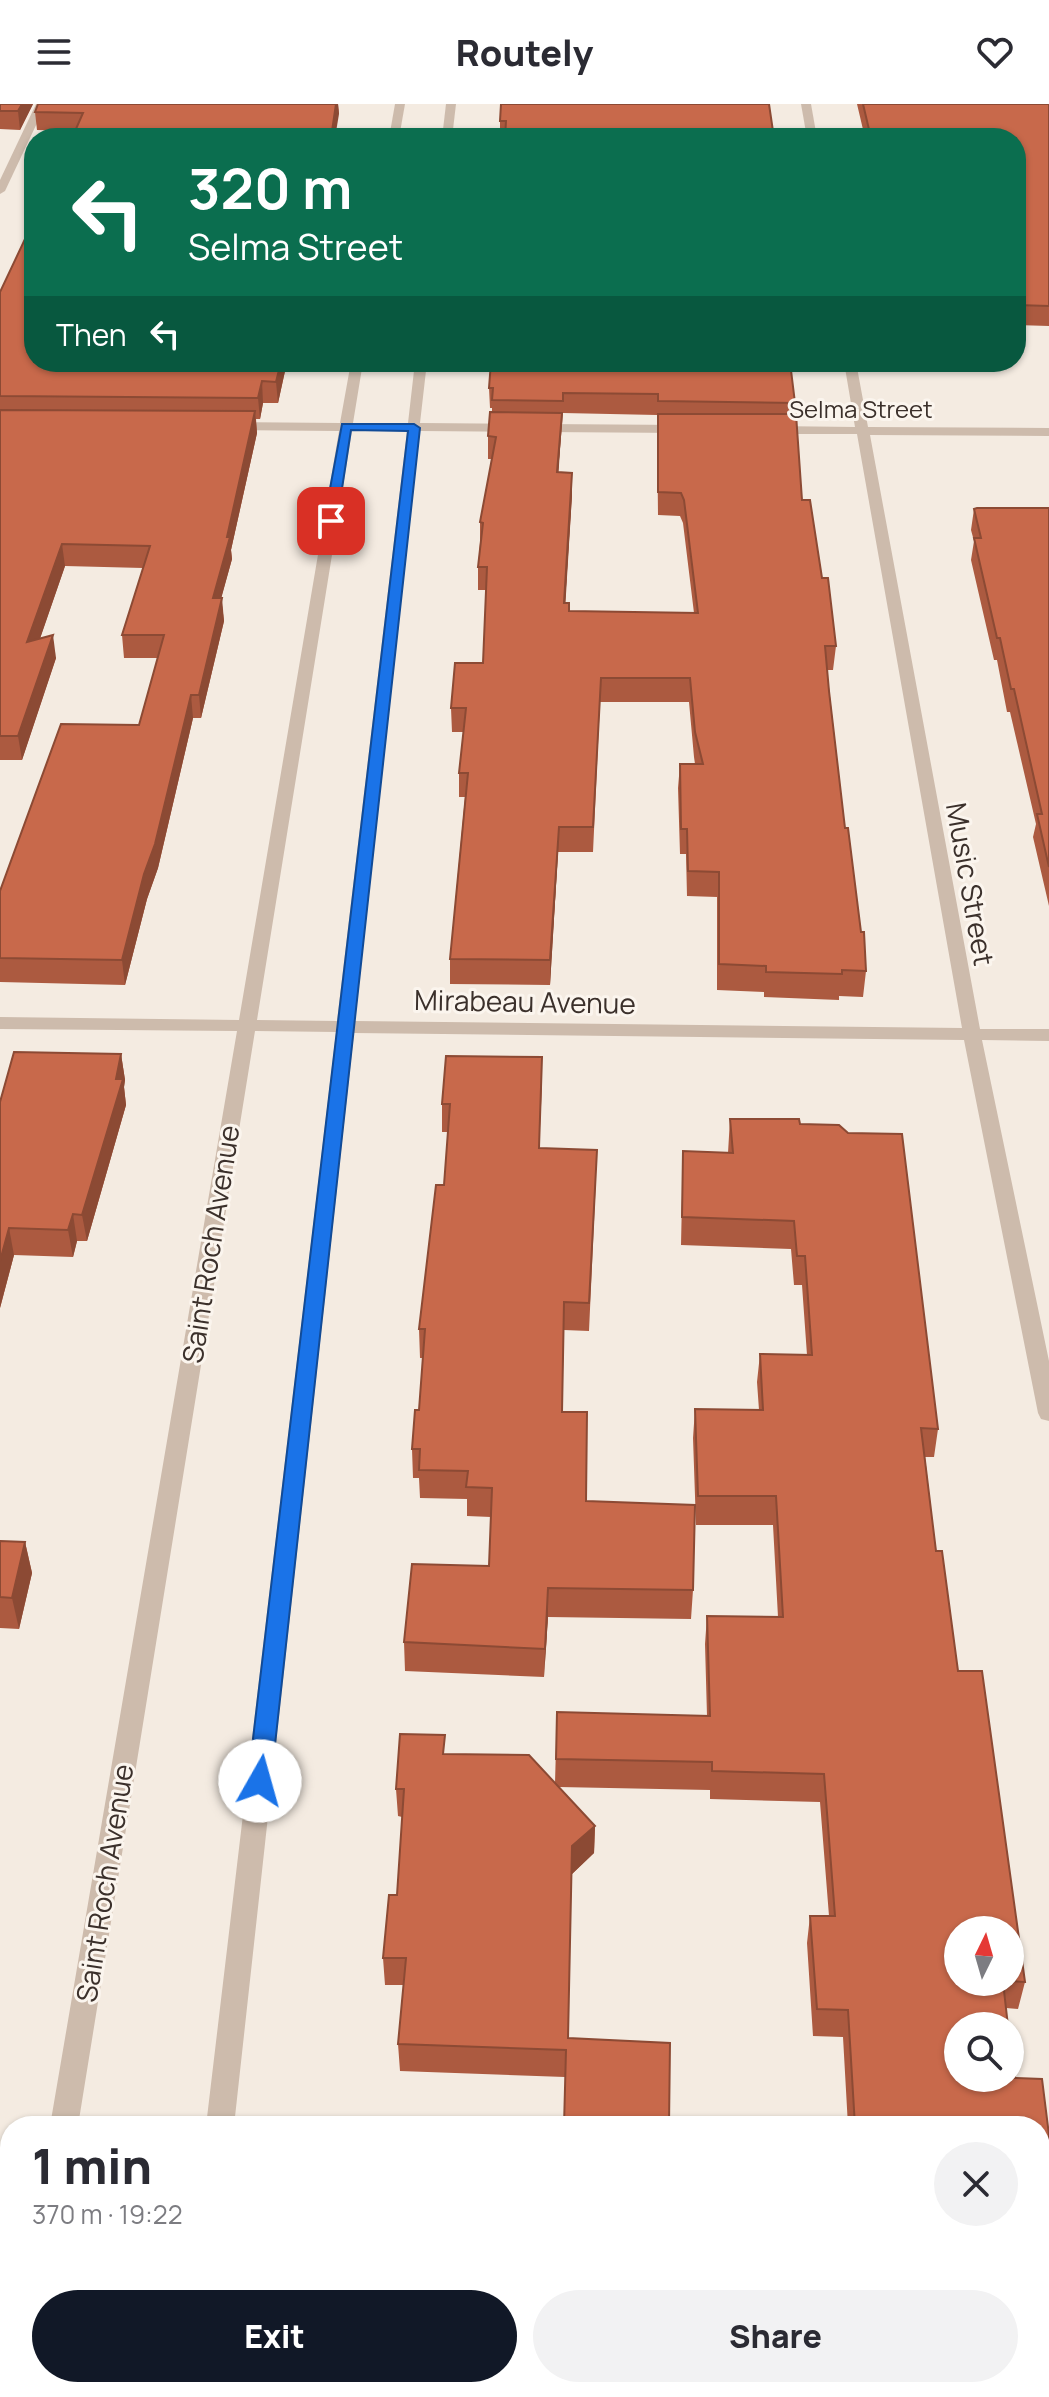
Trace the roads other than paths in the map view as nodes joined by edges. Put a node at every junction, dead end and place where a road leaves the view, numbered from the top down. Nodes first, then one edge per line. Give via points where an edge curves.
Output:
1 (41, 104) edge
2 (400, 104) edge
3 (451, 104) edge
4 (806, 104) edge
5 (30, 128) edge
6 (396, 128) edge
7 (448, 128) edge
8 (810, 128) edge
9 (24, 140) edge
10 (0, 191) edge
11 (355, 372) edge
12 (420, 372) edge
13 (852, 372) edge
14 (220, 426) edge
15 (346, 427) junction
16 (414, 428) junction
17 (702, 429) edge
18 (749, 430) edge
19 (861, 430) junction
20 (1049, 432) edge
21 (0, 1023) edge
22 (247, 1026) junction
23 (346, 1027) junction
24 (972, 1033) junction
25 (1049, 1035) edge
26 (1049, 1413) edge
27 (66, 2116) edge
28 (221, 2116) edge

1 - 5 street
2 - 6 street
3 - 7 street
4 - 8 street
9 - 10 street
11 - 15 street, Saint Roch Avenue
12 - 16 street
13 - 19 street, Music Street
14 - 15 street
15 - 16 street
15 - 22 street, Saint Roch Avenue
16 - 17 street
16 - 23 street
18 - 19 street, Selma Street
19 - 20 street, Selma Street
19 - 24 street, Music Street
21 - 22 street, Mirabeau Avenue
22 - 23 street, Mirabeau Avenue
22 - 27 street, Saint Roch Avenue
23 - 24 street, Mirabeau Avenue
23 - 28 street
24 - 25 street, Mirabeau Avenue
24 - 26 street, Music Street

